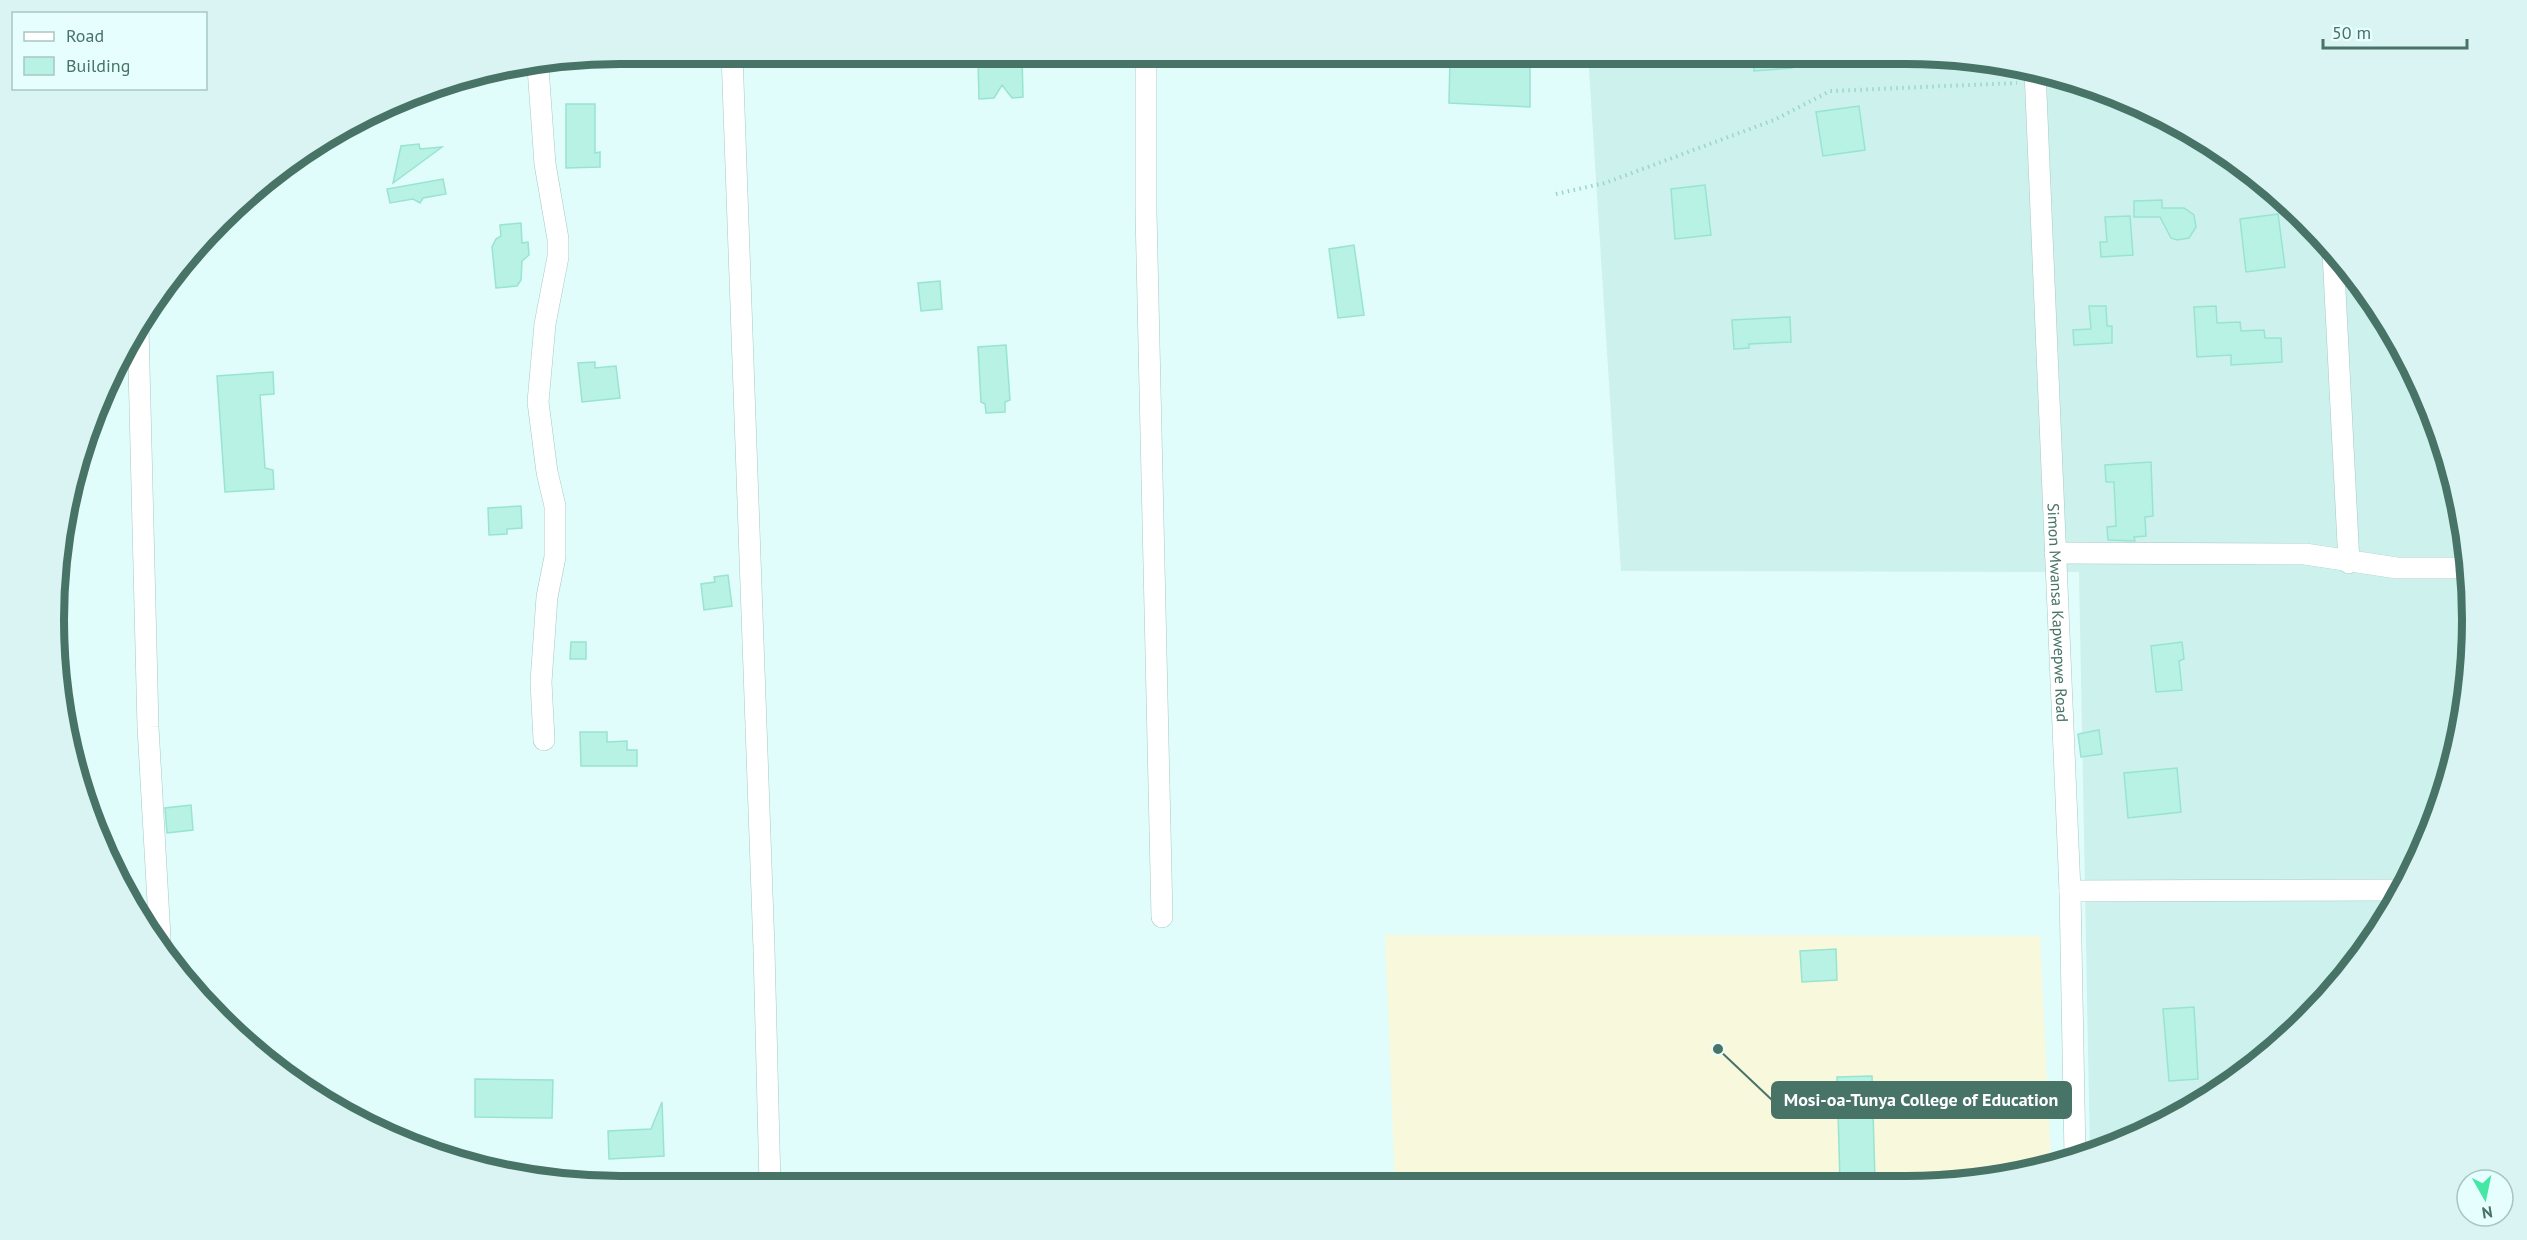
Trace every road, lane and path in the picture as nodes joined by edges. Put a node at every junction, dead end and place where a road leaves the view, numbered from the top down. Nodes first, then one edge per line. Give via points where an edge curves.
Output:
1 (732, 64) edge
2 (1146, 64) edge
3 (538, 71) edge
4 (2023, 77) edge
5 (2035, 79) edge
6 (1556, 194) dead end
7 (2335, 266) edge
8 (138, 343) edge
9 (2055, 553) junction
10 (2349, 563) junction
11 (2460, 568) edge
12 (544, 740) dead end
13 (2392, 890) edge
14 (2070, 891) junction
15 (1162, 917) dead end
16 (160, 931) edge
17 (2075, 1149) edge
18 (770, 1176) edge

1 - 18 street
2 - 15 street
3 - 12 street via 545,164 558,248 545,324 538,402 555,506 555,557 547,597 541,682
4 - 6 path via 1830,91 1774,120 1605,183
5 - 9 street, Simon Mwansa Kapwepwe Road
7 - 10 street
8 - 16 street via 148,728
9 - 10 street via 2305,554
9 - 14 street, Simon Mwansa Kapwepwe Road
10 - 11 street
13 - 14 street
14 - 17 street, Simon Mwansa Kapwepwe Road

